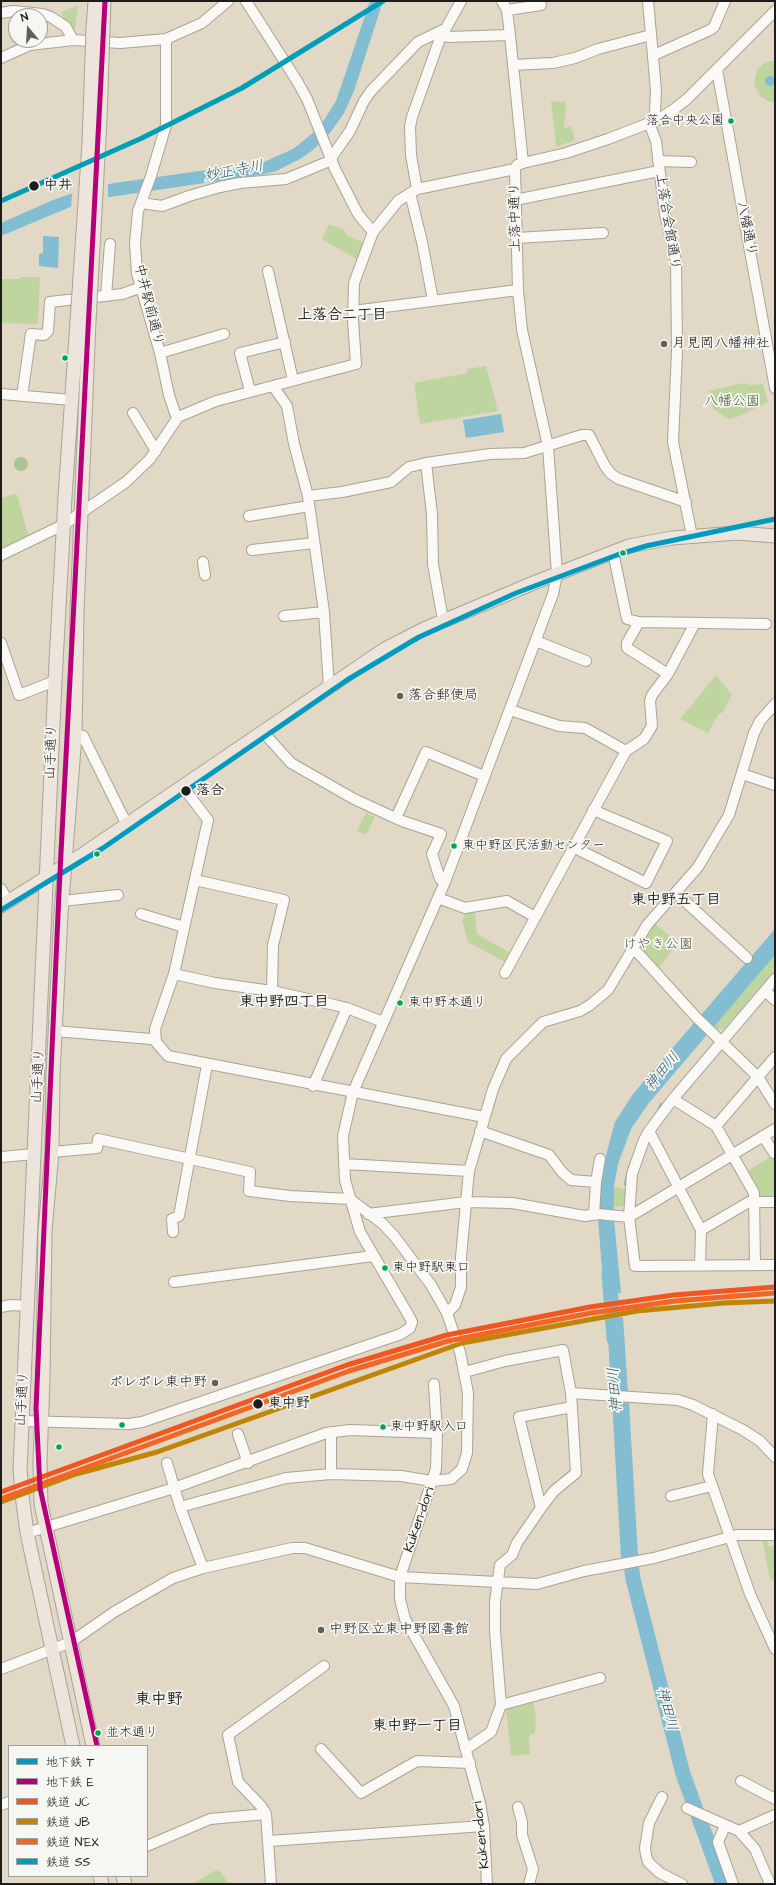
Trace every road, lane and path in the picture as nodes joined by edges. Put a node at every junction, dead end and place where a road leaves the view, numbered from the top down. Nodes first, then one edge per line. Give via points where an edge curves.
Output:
1 (100, 1) edge
2 (246, 1) edge
3 (461, 1) edge
4 (648, 1) edge
5 (725, 1) edge
6 (222, 3) edge
7 (504, 5) edge
8 (541, 5) dead end
9 (775, 11) edge
10 (1, 13) edge
11 (444, 31) junction
12 (651, 34) junction
13 (510, 35) junction
14 (166, 39) junction
15 (73, 40) junction
16 (654, 55) junction
17 (1, 58) edge
18 (513, 65) junction
19 (716, 70) junction
20 (653, 121) junction
21 (331, 159) junction
22 (691, 162) dead end
23 (519, 166) junction
24 (659, 166) junction
25 (414, 191) junction
26 (515, 200) junction
27 (141, 203) junction
28 (373, 232) junction
29 (603, 233) dead end
30 (516, 238) junction
31 (110, 244) dead end
32 (268, 271) dead end
33 (142, 287) junction
34 (518, 290) junction
35 (106, 296) junction
36 (433, 300) junction
37 (353, 311) junction
38 (83, 322) junction
39 (224, 334) dead end
40 (285, 342) junction
41 (160, 353) junction
42 (293, 380) junction
43 (273, 386) junction
44 (775, 388) edge
45 (250, 391) junction
46 (1, 394) edge
47 (22, 396) junction
48 (72, 400) junction
49 (86, 402) junction
50 (133, 414) dead end
51 (178, 417) junction
52 (548, 446) junction
53 (156, 450) junction
54 (426, 463) junction
55 (309, 501) junction
56 (686, 502) junction
57 (82, 514) junction
58 (249, 516) dead end
59 (63, 525) junction
60 (692, 536) junction
61 (775, 536) edge
62 (314, 543) junction
63 (252, 550) dead end
64 (613, 552) junction
65 (1, 555) edge
66 (203, 562) dead end
67 (558, 574) junction
68 (205, 575) dead end
69 (324, 612) junction
70 (284, 616) dead end
71 (443, 620) junction
72 (639, 622) junction
73 (695, 623) junction
74 (766, 624) dead end
75 (536, 641) junction
76 (1, 643) edge
77 (586, 661) dead end
78 (668, 674) junction
79 (55, 681) junction
80 (329, 686) junction
81 (775, 704) edge
82 (510, 710) junction
83 (263, 732) junction
84 (75, 736) junction
85 (626, 751) junction
86 (742, 774) junction
87 (484, 776) junction
88 (775, 785) edge
89 (182, 787) junction
90 (593, 810) junction
91 (396, 818) junction
92 (128, 825) junction
93 (573, 847) junction
94 (65, 867) junction
95 (46, 878) junction
96 (195, 880) junction
97 (445, 882) junction
98 (1, 889) edge
99 (676, 893) junction
100 (118, 896) dead end
101 (438, 898) junction
102 (62, 900) junction
103 (4, 904) edge
104 (141, 914) dead end
105 (535, 917) junction
106 (184, 927) junction
107 (632, 950) junction
108 (747, 958) dead end
109 (505, 973) dead end
110 (174, 974) junction
111 (775, 979) edge
112 (272, 991) junction
113 (765, 991) junction
114 (775, 1000) edge
115 (347, 1008) junction
116 (383, 1022) junction
117 (55, 1031) junction
118 (155, 1038) junction
119 (721, 1042) junction
120 (775, 1057) edge
121 (207, 1065) junction
122 (758, 1077) junction
123 (313, 1086) junction
124 (353, 1092) junction
125 (673, 1099) junction
126 (775, 1104) edge
127 (484, 1117) junction
128 (716, 1126) junction
129 (775, 1129) edge
130 (480, 1131) junction
131 (649, 1131) junction
132 (763, 1136) junction
133 (52, 1152) junction
134 (774, 1153) dead end
135 (35, 1154) junction
136 (732, 1155) junction
137 (1, 1157) edge
138 (190, 1159) junction
139 (600, 1159) dead end
140 (344, 1164) junction
141 (469, 1171) junction
142 (596, 1182) junction
143 (678, 1188) junction
144 (350, 1199) junction
145 (754, 1201) junction
146 (466, 1202) junction
147 (775, 1202) edge
148 (368, 1214) junction
149 (596, 1215) junction
150 (629, 1217) junction
151 (701, 1230) junction
152 (173, 1232) dead end
153 (373, 1256) junction
154 (700, 1265) junction
155 (755, 1265) junction
156 (775, 1265) edge
157 (174, 1282) dead end
158 (29, 1306) junction
159 (1, 1307) edge
160 (447, 1313) junction
161 (465, 1372) junction
162 (434, 1384) dead end
163 (571, 1393) junction
164 (572, 1407) junction
165 (713, 1414) junction
166 (22, 1421) junction
167 (41, 1421) junction
168 (331, 1432) junction
169 (437, 1433) junction
170 (238, 1434) dead end
171 (775, 1457) edge
172 (248, 1462) junction
173 (167, 1463) dead end
174 (331, 1474) junction
175 (432, 1481) junction
176 (712, 1486) junction
177 (174, 1488) junction
178 (671, 1496) dead end
179 (180, 1506) junction
180 (541, 1508) junction
181 (45, 1527) junction
182 (27, 1533) junction
183 (775, 1534) edge
184 (729, 1536) junction
185 (203, 1568) junction
186 (400, 1577) junction
187 (496, 1582) junction
188 (71, 1642) junction
189 (775, 1649) edge
190 (47, 1652) junction
191 (324, 1666) dead end
192 (1, 1669) edge
193 (600, 1678) dead end
194 (501, 1705) junction
195 (73, 1745) edge
196 (93, 1745) edge
197 (321, 1749) dead end
198 (466, 1749) junction
199 (470, 1763) junction
200 (741, 1781) dead end
201 (662, 1797) dead end
202 (775, 1799) edge
203 (518, 1807) dead end
204 (686, 1808) dead end
205 (266, 1814) junction
206 (775, 1815) edge
207 (484, 1826) junction
208 (725, 1826) junction
209 (739, 1831) junction
210 (269, 1841) junction
211 (148, 1846) edge
212 (770, 1877) edge
213 (271, 1884) edge
214 (487, 1884) edge
215 (529, 1884) edge
216 (682, 1884) edge
217 (733, 1884) edge

1 - 38 main road, 山手通り, bridge
2 - 21 street via 297,81
3 - 11 street
4 - 12 street, 上落合会館通り
5 - 16 street via 714,27
6 - 14 street via 202,23
7 - 8 street
7 - 13 street
9 - 19 street, 上落中通り
10 - 15 street via 13,11 51,17 66,27
11 - 13 street via 448,37
11 - 21 street via 418,42 371,91 350,131
11 - 25 street via 410,127
12 - 16 street, 上落合会館通り
12 - 18 street via 563,61
13 - 18 street
14 - 15 street via 120,42
14 - 27 street, 中井駅前通り via 166,125
15 - 17 street via 30,45
16 - 20 street, 上落合会館通り via 656,90
18 - 23 street
19 - 20 street, 上落中通り via 687,99
19 - 44 street, 八幡通り
20 - 23 street, 上落中通り via 566,153
20 - 24 street, 上落合会館通り
21 - 27 street via 286,179 220,187 162,206
21 - 28 street via 358,214
22 - 24 street
23 - 25 street
23 - 26 street, 上落中通り
24 - 26 street
24 - 56 street, 上落合会館通り via 665,214 676,261 677,350 673,442
25 - 28 street via 398,201
25 - 36 street
26 - 30 street, 上落中通り
27 - 33 street, 中井駅前通り via 135,243 137,273
28 - 37 street via 354,283
29 - 30 street
30 - 34 street, 上落中通り
31 - 35 street
32 - 40 street
33 - 35 street
33 - 41 street, 中井駅前通り
34 - 36 street
34 - 52 street, 上落中通り via 522,330
35 - 47 street via 50,302 48,331 44,335 30,334
36 - 37 street
37 - 42 street via 356,364
38 - 48 main road, 山手通り
38 - 49 main road, 山手通り
39 - 41 street
40 - 42 street
40 - 45 street via 240,353
41 - 51 street, 中井駅前通り via 169,395
42 - 43 street
43 - 45 street
43 - 55 street via 287,406
45 - 51 street via 216,401
46 - 47 street
47 - 48 street
48 - 49 main road
48 - 59 main road, 山手通り
49 - 57 main road, 山手通り
50 - 53 street
51 - 53 street
52 - 54 street via 524,452
52 - 56 street via 589,435 605,466 615,477
52 - 67 street, 上落中通り
53 - 57 street via 126,482
54 - 55 street via 409,467 391,482
54 - 71 street via 432,514 433,564
55 - 58 street
55 - 62 street
56 - 60 street, 上落合会館通り
57 - 59 street
57 - 84 main road, 山手通り
59 - 65 street
59 - 79 main road, 山手通り
60 - 61 main road via 747,533
60 - 64 main road via 656,540
62 - 63 street
62 - 69 street
64 - 67 main road
64 - 72 street via 625,615 630,620
66 - 68 street
67 - 71 main road
67 - 75 street, 上落中通り
69 - 70 street
69 - 80 street
71 - 80 main road via 385,649
72 - 73 street
72 - 78 street via 627,643 627,648
73 - 74 street
73 - 78 street
75 - 77 street
75 - 82 street, 上落中通り
76 - 79 street via 19,695
78 - 85 street via 650,701 652,726 646,737
79 - 95 main road, 山手通り
80 - 83 main road
81 - 86 street via 760,721 754,733
82 - 85 street via 559,726 584,728
82 - 87 street, 上落中通り
83 - 89 main road
83 - 91 street via 291,763 354,799
84 - 92 street via 83,736
84 - 94 main road, 山手通り
85 - 90 street
86 - 88 street
86 - 99 street via 729,815 698,867
87 - 91 street via 426,752
87 - 97 street, 上落中通り
89 - 92 main road
89 - 96 street via 208,820
90 - 93 street
90 - 93 street via 667,841 646,883
91 - 97 street via 441,834 432,854 440,879
92 - 94 main road
93 - 105 street
94 - 95 main road
94 - 102 main road, 山手通り
95 - 103 main road
95 - 135 main road, 山手通り
96 - 106 street
96 - 112 street via 284,900 273,944
97 - 101 street, 上落中通り
98 - 103 street
99 - 107 street via 647,925
99 - 108 street
100 - 102 street
101 - 105 street via 465,908 507,901
101 - 116 street, 上落中通り
102 - 117 main road, 山手通り
104 - 106 street
105 - 109 street
106 - 110 street
107 - 119 street via 657,972
107 - 127 street via 608,990 580,1011 543,1022 513,1051 506,1059
110 - 112 street
110 - 118 street via 161,1010
111 - 113 street
112 - 115 street
113 - 114 street
113 - 119 street
115 - 116 street
115 - 123 street
116 - 124 street, 上落中通り
117 - 118 street
117 - 133 main road, 山手通り
118 - 121 street via 168,1056
119 - 122 street
119 - 125 street
120 - 122 street
121 - 123 street
121 - 138 street
122 - 126 street
122 - 128 street
123 - 124 street
124 - 127 street
124 - 140 street, 上落中通り via 343,1136
125 - 128 street
125 - 131 street
127 - 130 street
128 - 136 street
129 - 132 street
130 - 141 street
130 - 142 street via 549,1155 570,1180
131 - 143 street
131 - 150 street via 632,1174
132 - 134 street
132 - 136 street
133 - 138 street via 97,1148 98,1139
133 - 167 main road, 山手通り via 45,1231
135 - 137 street
135 - 158 main road, 山手通り
136 - 143 street
136 - 145 street via 754,1193
138 - 144 street via 250,1172 249,1191
138 - 152 street via 180,1216 172,1219
139 - 142 street
140 - 141 street
140 - 144 street, 上落中通り
141 - 146 street
142 - 149 street
143 - 150 street
143 - 151 street
144 - 148 street, Kuken-dori
144 - 153 street, 上落中通り via 360,1232
145 - 147 street
145 - 151 street
145 - 155 street
146 - 148 street
146 - 149 street via 512,1203 585,1216
146 - 160 street via 460,1257 461,1287 455,1305
148 - 160 street, Kuken-dori via 383,1224 400,1242
149 - 150 street
150 - 154 street via 635,1266
151 - 154 street
153 - 157 street
153 - 167 street, 上落中通り via 412,1322 410,1328 401,1334 142,1422 129,1424
154 - 155 street
155 - 156 street
158 - 159 street
158 - 166 main road, 山手通り
160 - 161 street, Kuken-dori
161 - 163 street via 563,1350
161 - 175 street, Kuken-dori via 468,1394 468,1441 465,1462 462,1469 451,1479
162 - 169 street
163 - 164 street
163 - 165 street via 678,1400
164 - 180 street via 576,1473 554,1491
164 - 180 street via 519,1417
165 - 171 street via 760,1440
165 - 176 street via 708,1474
166 - 167 street
166 - 182 main road, 山手通り via 20,1470
167 - 181 main road, 山手通り via 40,1499
168 - 169 street via 350,1430
168 - 172 street
168 - 174 street
169 - 175 street via 436,1469
170 - 172 street
172 - 177 street
173 - 177 street
174 - 175 street via 401,1476
174 - 179 street via 286,1478
175 - 186 street, Kuken-dori
176 - 178 street
176 - 184 street
177 - 179 street
177 - 181 street
179 - 185 street
180 - 187 street via 517,1543 512,1555 500,1565
181 - 182 street
181 - 188 main road, 山手通り
182 - 190 main road, 山手通り
183 - 184 street
184 - 187 street via 537,1584
184 - 189 street via 750,1594
185 - 186 street via 298,1547
185 - 188 street via 173,1578 114,1612
186 - 187 street
186 - 198 street, Kuken-dori via 400,1599 405,1619 450,1699
187 - 194 street via 495,1631
188 - 190 street
188 - 196 main road, 山手通り
190 - 192 street
190 - 195 main road, 山手通り
191 - 205 street via 228,1735 238,1782
193 - 194 street
194 - 198 street via 491,1732
197 - 199 street via 361,1793 417,1762
198 - 199 street, Kuken-dori
199 - 207 street, Kuken-dori
200 - 202 street
201 - 216 street via 650,1823 646,1855 648,1862 660,1873
203 - 215 street via 522,1836 533,1868
204 - 208 street
205 - 210 street
205 - 211 street via 210,1819
206 - 209 street
207 - 210 street
207 - 214 street, Kuken-dori
208 - 209 street
208 - 217 street via 718,1842
209 - 212 street via 755,1849
210 - 213 street

